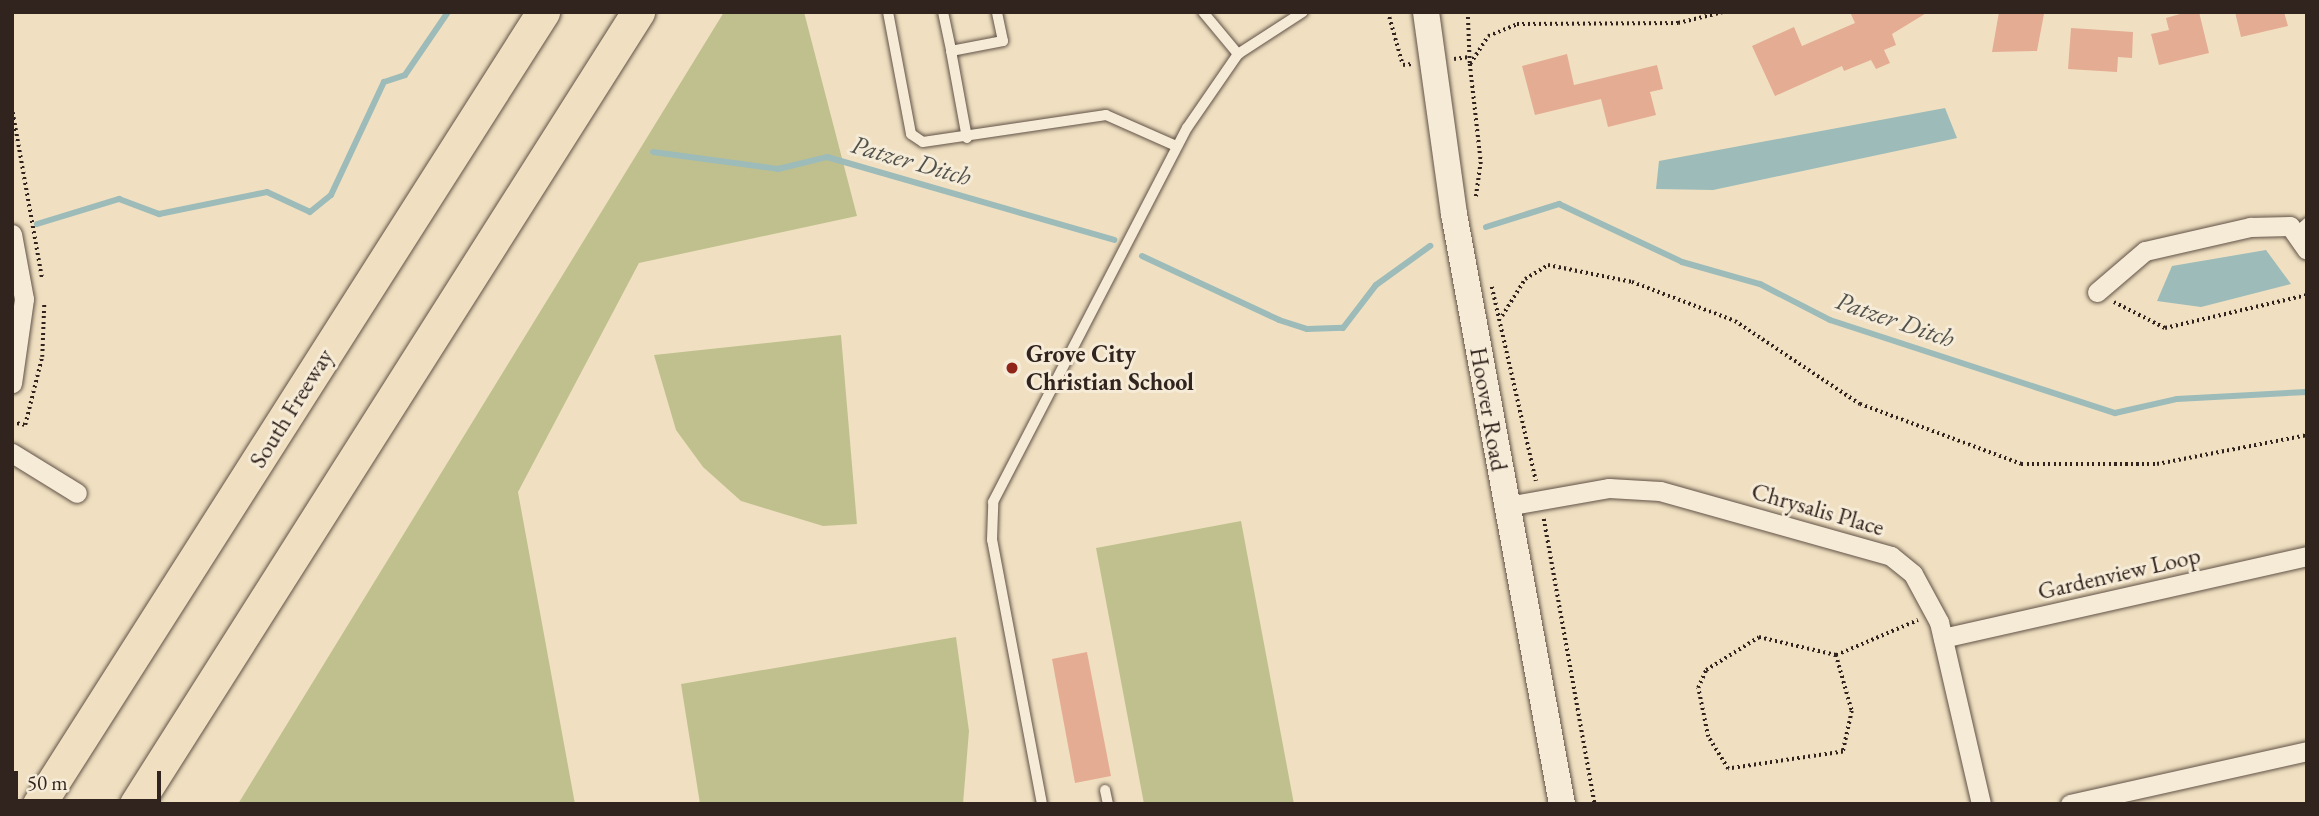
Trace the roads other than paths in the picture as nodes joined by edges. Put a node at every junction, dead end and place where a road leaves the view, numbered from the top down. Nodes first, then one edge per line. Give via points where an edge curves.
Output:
1 (543, 12) edge
2 (638, 12) edge
3 (888, 12) edge
4 (943, 12) edge
5 (997, 12) edge
6 (1203, 12) edge
7 (1303, 12) edge
8 (1426, 12) edge
9 (951, 51) junction
10 (1238, 54) junction
11 (967, 138) junction
12 (1176, 146) junction
13 (2302, 227) edge
14 (12, 234) edge
15 (2307, 250) edge
16 (2097, 292) road end
17 (12, 383) edge
18 (12, 453) edge
19 (77, 493) dead end
20 (1507, 506) junction
21 (2307, 556) edge
22 (1943, 638) junction
23 (2307, 751) edge
24 (1105, 790) dead end
25 (39, 804) edge
26 (136, 804) edge
27 (1042, 804) edge
28 (1108, 804) edge
29 (1562, 804) edge
30 (1981, 804) edge
31 (2070, 804) edge

1 - 25 highway, South Freeway
2 - 26 highway
3 - 11 lane via 911,134 923,142
4 - 9 lane
5 - 9 lane via 1003,41
6 - 10 lane
7 - 10 lane
8 - 20 main road, Hoover Road via 1432,87
9 - 11 lane
10 - 12 lane
11 - 12 lane via 1107,115
12 - 27 lane via 993,502 992,540
13 - 15 street
13 - 16 street via 2275,223 2145,251
14 - 17 street via 24,299
18 - 19 street
20 - 22 street, Chrysalis Place via 1609,488 1660,491 1867,544 1913,574 1937,615
20 - 29 main road, Hoover Road
21 - 22 street, Gardenview Loop
22 - 30 street, Chrysalis Place
23 - 31 street
24 - 28 lane

